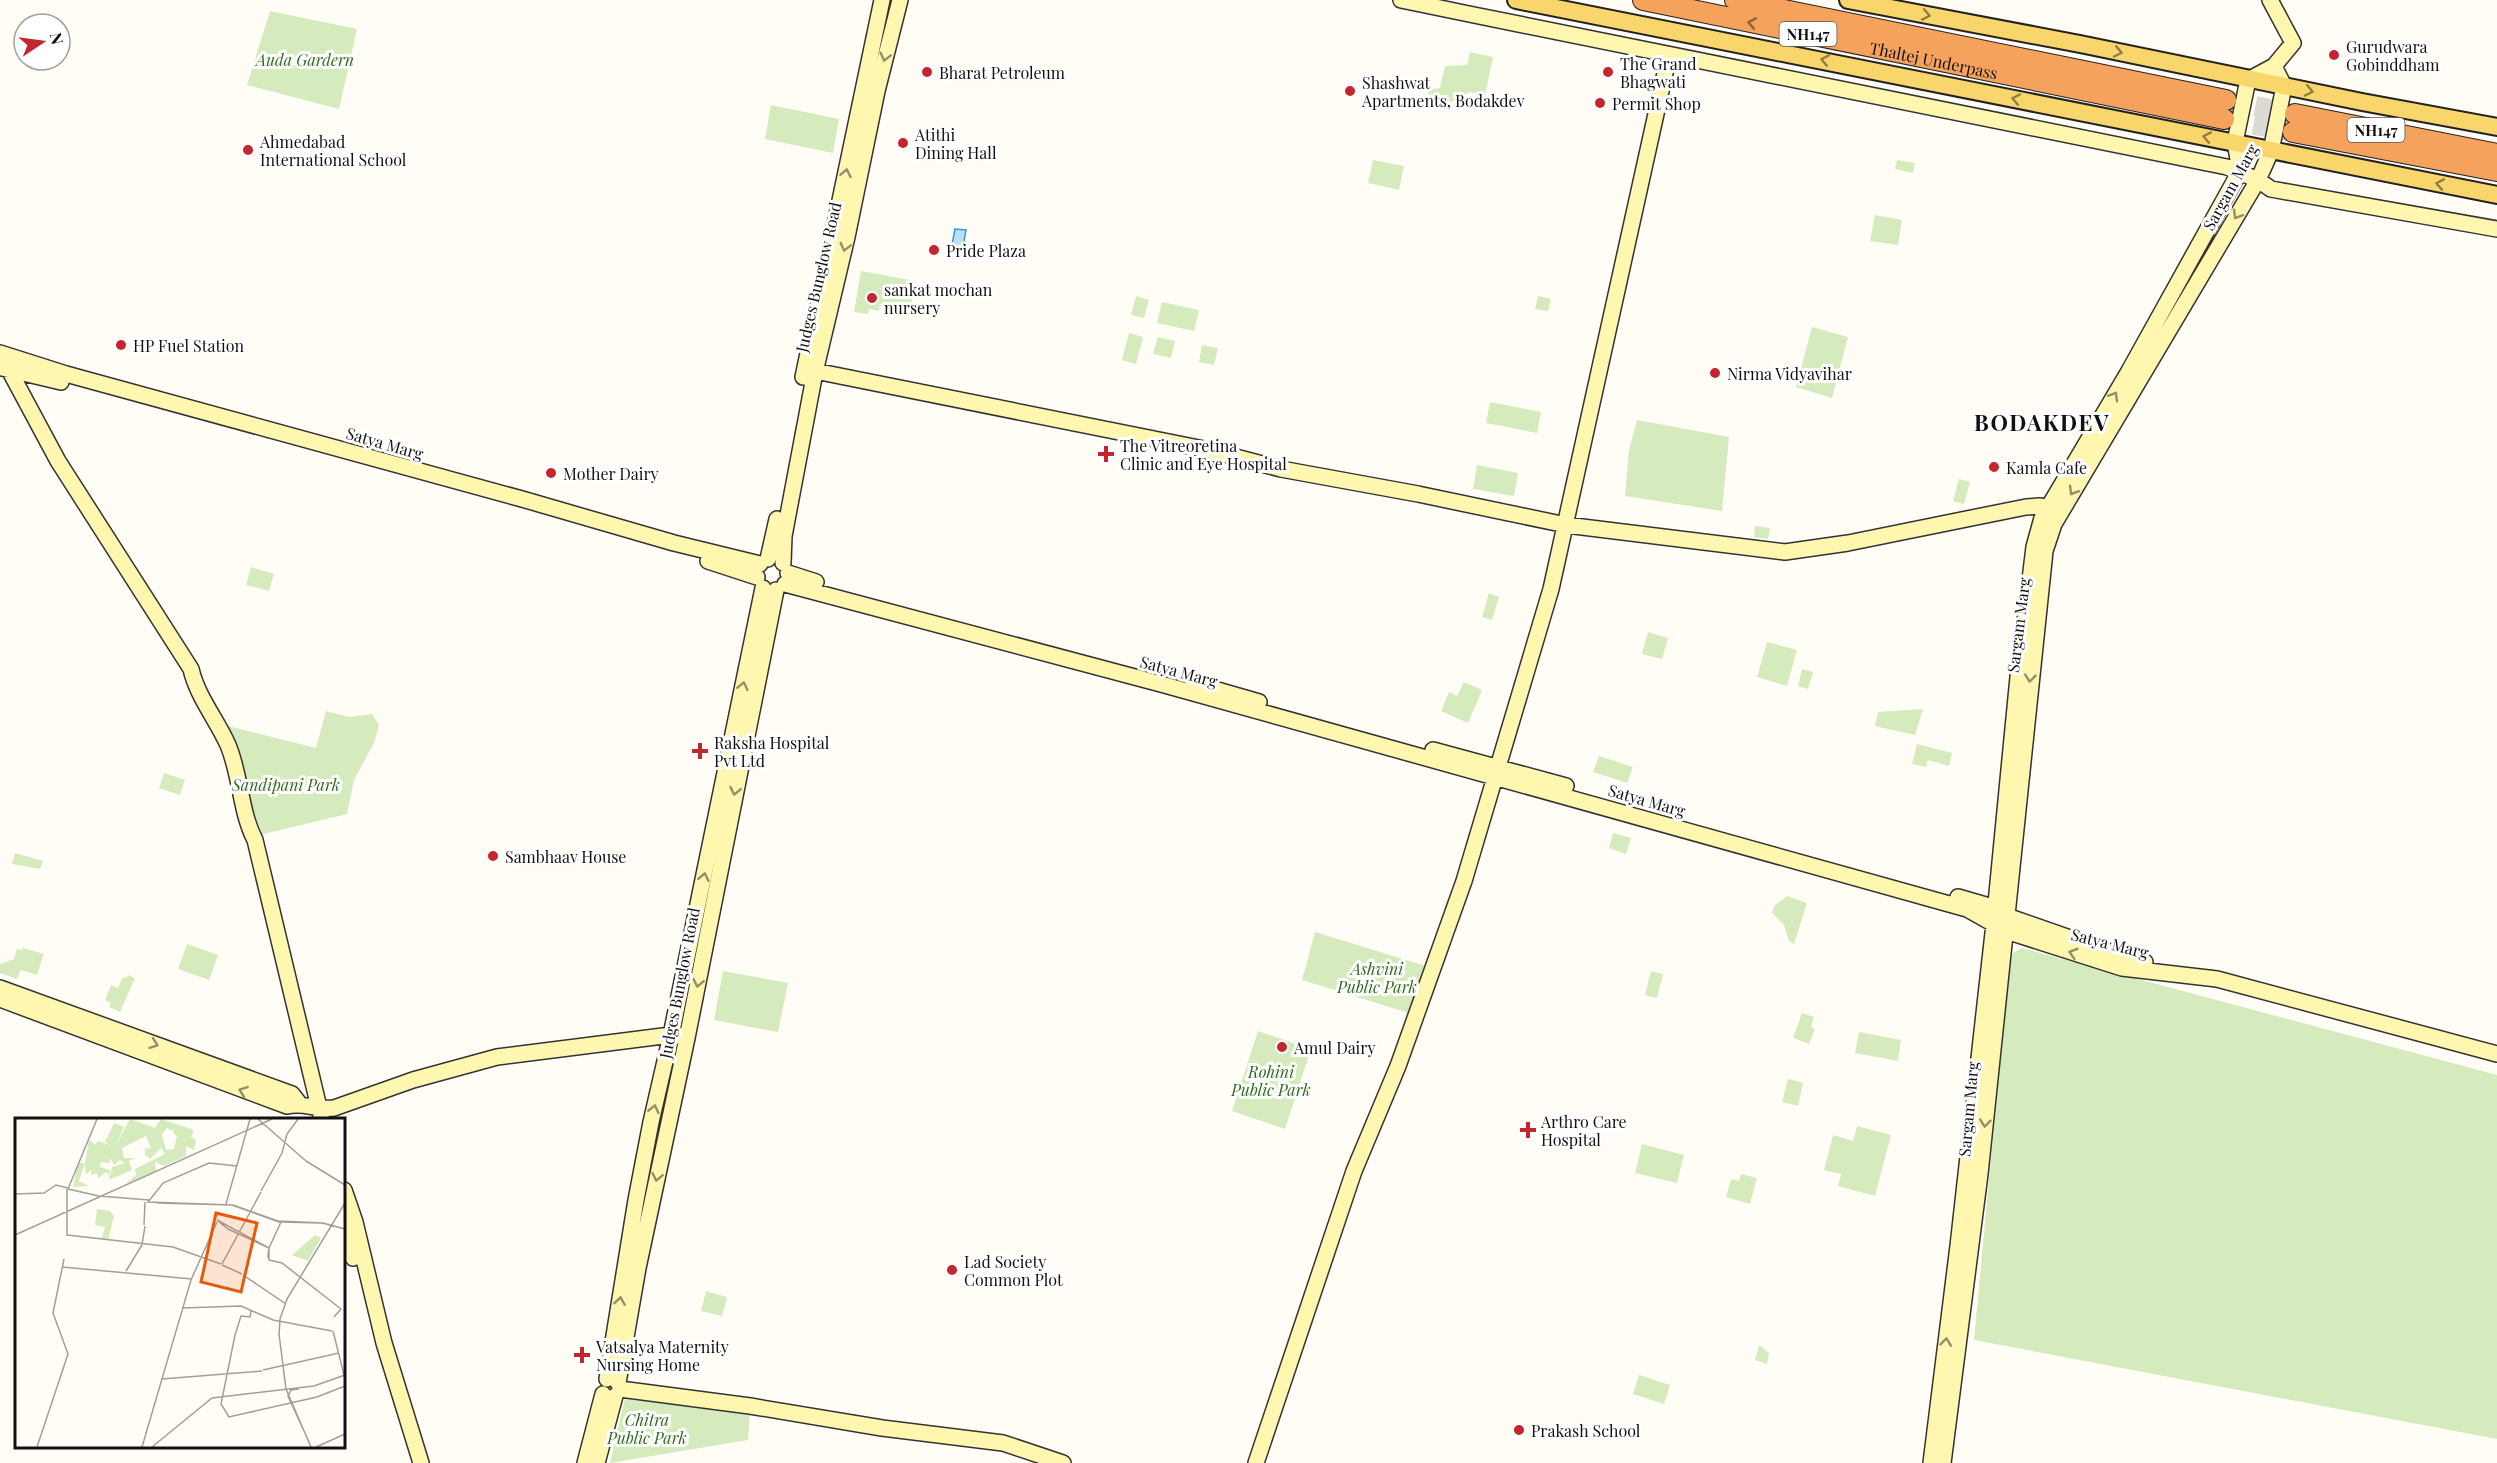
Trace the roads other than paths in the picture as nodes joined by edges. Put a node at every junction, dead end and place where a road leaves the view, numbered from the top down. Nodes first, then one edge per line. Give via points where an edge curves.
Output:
1 (882, 0) edge
2 (900, 0) edge
3 (1401, 0) edge
4 (1516, 0) edge
5 (1643, 0) edge
6 (1735, 0) edge
7 (1848, 0) edge
8 (2270, 0) edge
9 (1669, 55) junction
10 (2274, 66) junction
11 (2248, 80) junction
12 (2284, 86) junction
13 (2497, 127) edge
14 (2235, 142) junction
15 (2271, 152) junction
16 (2497, 154) edge
17 (2240, 171) junction
18 (2497, 171) edge
19 (2258, 180) junction
20 (2497, 195) edge
21 (2497, 230) edge
22 (0, 353) edge
23 (2, 369) edge
24 (810, 370) junction
25 (2054, 510) junction
26 (1566, 525) junction
27 (772, 575) junction
28 (1497, 772) junction
29 (2001, 920) junction
30 (0, 988) edge
31 (2282, 992) junction
32 (0, 999) edge
33 (22, 1001) junction
34 (671, 1035) junction
35 (687, 1038) junction
36 (2497, 1044) edge
37 (2497, 1054) edge
38 (313, 1111) edge
39 (345, 1193) edge
40 (345, 1227) edge
41 (613, 1388) junction
42 (412, 1463) edge
43 (421, 1463) edge
44 (585, 1463) edge
45 (597, 1463) edge
46 (1063, 1463) edge
47 (1256, 1463) edge
48 (1931, 1463) edge
49 (1943, 1463) edge

24 -> 1 street, Judges Bunglow Road
2 -> 24 street, Judges Bunglow Road via 847,237
3 - 9 street
14 -> 4 main road
6 -> 5 highway, Thaltej Underpass / NH147 via 2225,109
7 -> 11 main road
8 - 10 street via 2293,43
9 - 17 street via 1951,109
9 - 26 street
10 - 11 street
10 - 12 street
11 - 12 main road
11 - 14 street, Sargam Marg
12 -> 13 main road
12 - 15 street, Sargam Marg
14 - 15 main road
14 - 17 street, Sargam Marg
15 - 19 street, Sargam Marg
20 -> 15 main road
16 - 18 highway, NH147 via 2294,123
17 - 19 street
25 -> 17 street, Sargam Marg
19 - 21 street via 2271,189
19 -> 25 street, Sargam Marg
22 - 23 street
22 - 27 street, Satya Marg via 522,499
23 - 27 street, Satya Marg via 375,466 739,570
23 - 38 street via 78,501 191,669 228,746 247,825 255,840
24 - 26 street
24 - 27 street, Judges Bunglow Road via 775,535
25 - 26 street via 2026,507 1785,552
25 - 29 street, Sargam Marg via 2054,524 2045,551
26 - 28 street via 1551,590
27 - 28 street, Satya Marg via 1226,691
34 -> 27 street, Judges Bunglow Road
27 -> 35 street, Judges Bunglow Road
28 - 29 street, Satya Marg
28 - 47 street via 1464,881 1398,1066 1354,1171
29 - 31 street, Satya Marg via 2136,961 2224,970
48 -> 29 street, Sargam Marg
29 -> 49 street, Sargam Marg via 1977,1195
30 - 33 street
31 - 36 street, Satya Marg
31 - 37 street, Satya Marg
32 - 33 street
33 - 38 street via 292,1094
34 - 35 street
34 - 38 street via 497,1057 413,1080 334,1108
41 -> 34 street, Judges Bunglow Road via 636,1200
35 -> 41 street, Judges Bunglow Road
39 - 43 street via 384,1343
40 - 42 street
41 - 44 street, Judges Bunglow Road
41 - 45 street, Judges Bunglow Road
41 - 46 street via 1003,1443

